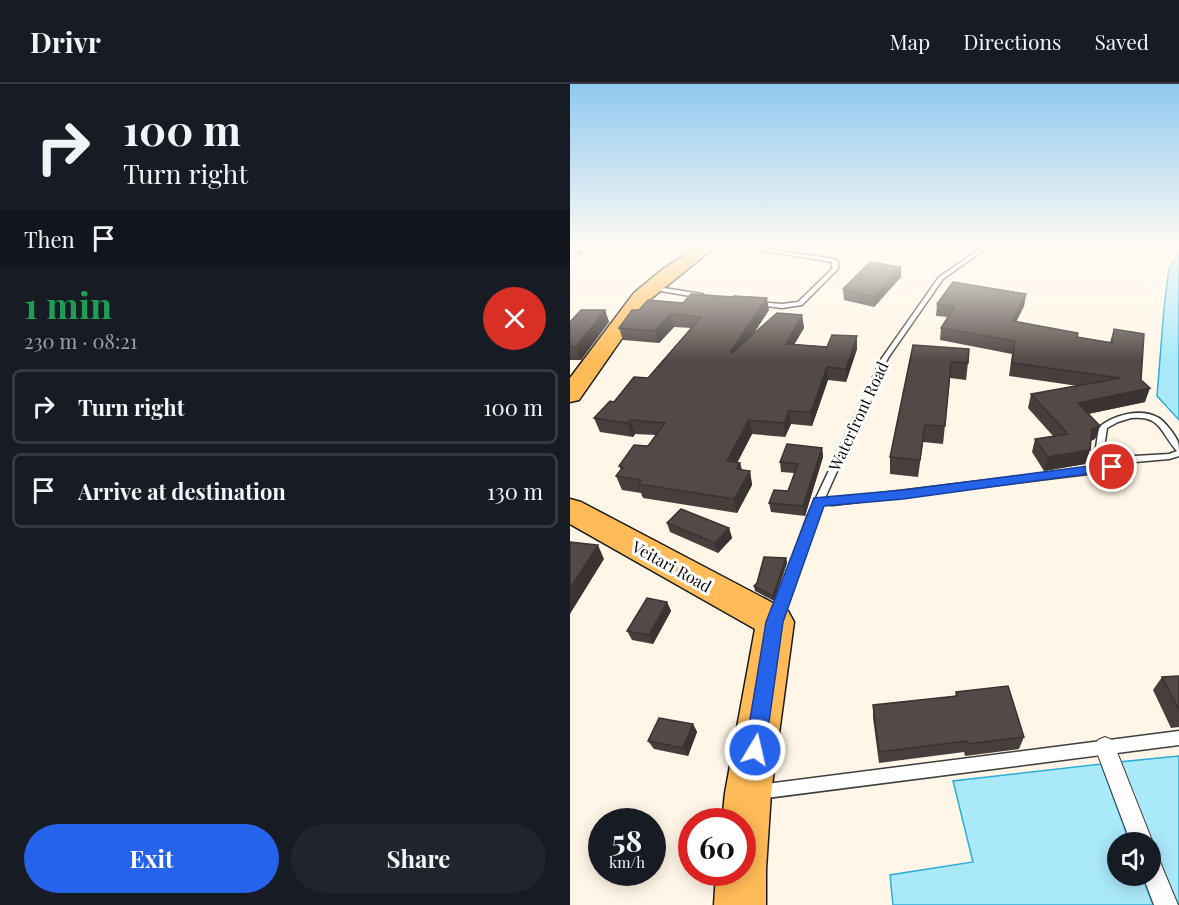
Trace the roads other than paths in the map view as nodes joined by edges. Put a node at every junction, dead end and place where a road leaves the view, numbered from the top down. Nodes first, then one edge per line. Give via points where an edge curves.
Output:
1 (655, 285) edge
2 (819, 285) edge
3 (936, 285) edge
4 (651, 288) junction
5 (708, 297) edge
6 (750, 302) edge
7 (570, 395) edge
8 (1179, 451) edge
9 (1101, 469) junction
10 (819, 501) junction
11 (570, 510) edge
12 (775, 622) junction
13 (1179, 738) edge
14 (1105, 747) junction
15 (748, 793) junction
16 (747, 808) edge
17 (1138, 832) edge
18 (741, 886) edge
19 (1158, 886) edge
20 (740, 905) edge
21 (1166, 905) edge

1 - 4 main road
2 - 6 lane via 800,304
3 - 10 lane, Waterfront Road via 880,368
4 - 5 lane
4 - 7 main road
8 - 9 lane via 1170,457 1133,458
8 - 9 lane via 1152,417 1117,419 1103,427 1098,461
9 - 10 lane via 891,496
10 - 12 lane, Waterfront Road
11 - 12 main road, Veitari Road
12 - 15 main road, Waterfront Road
13 - 14 lane
14 - 15 lane
14 - 17 street
15 - 16 main road, Waterfront Road
18 - 20 main road
19 - 21 street

